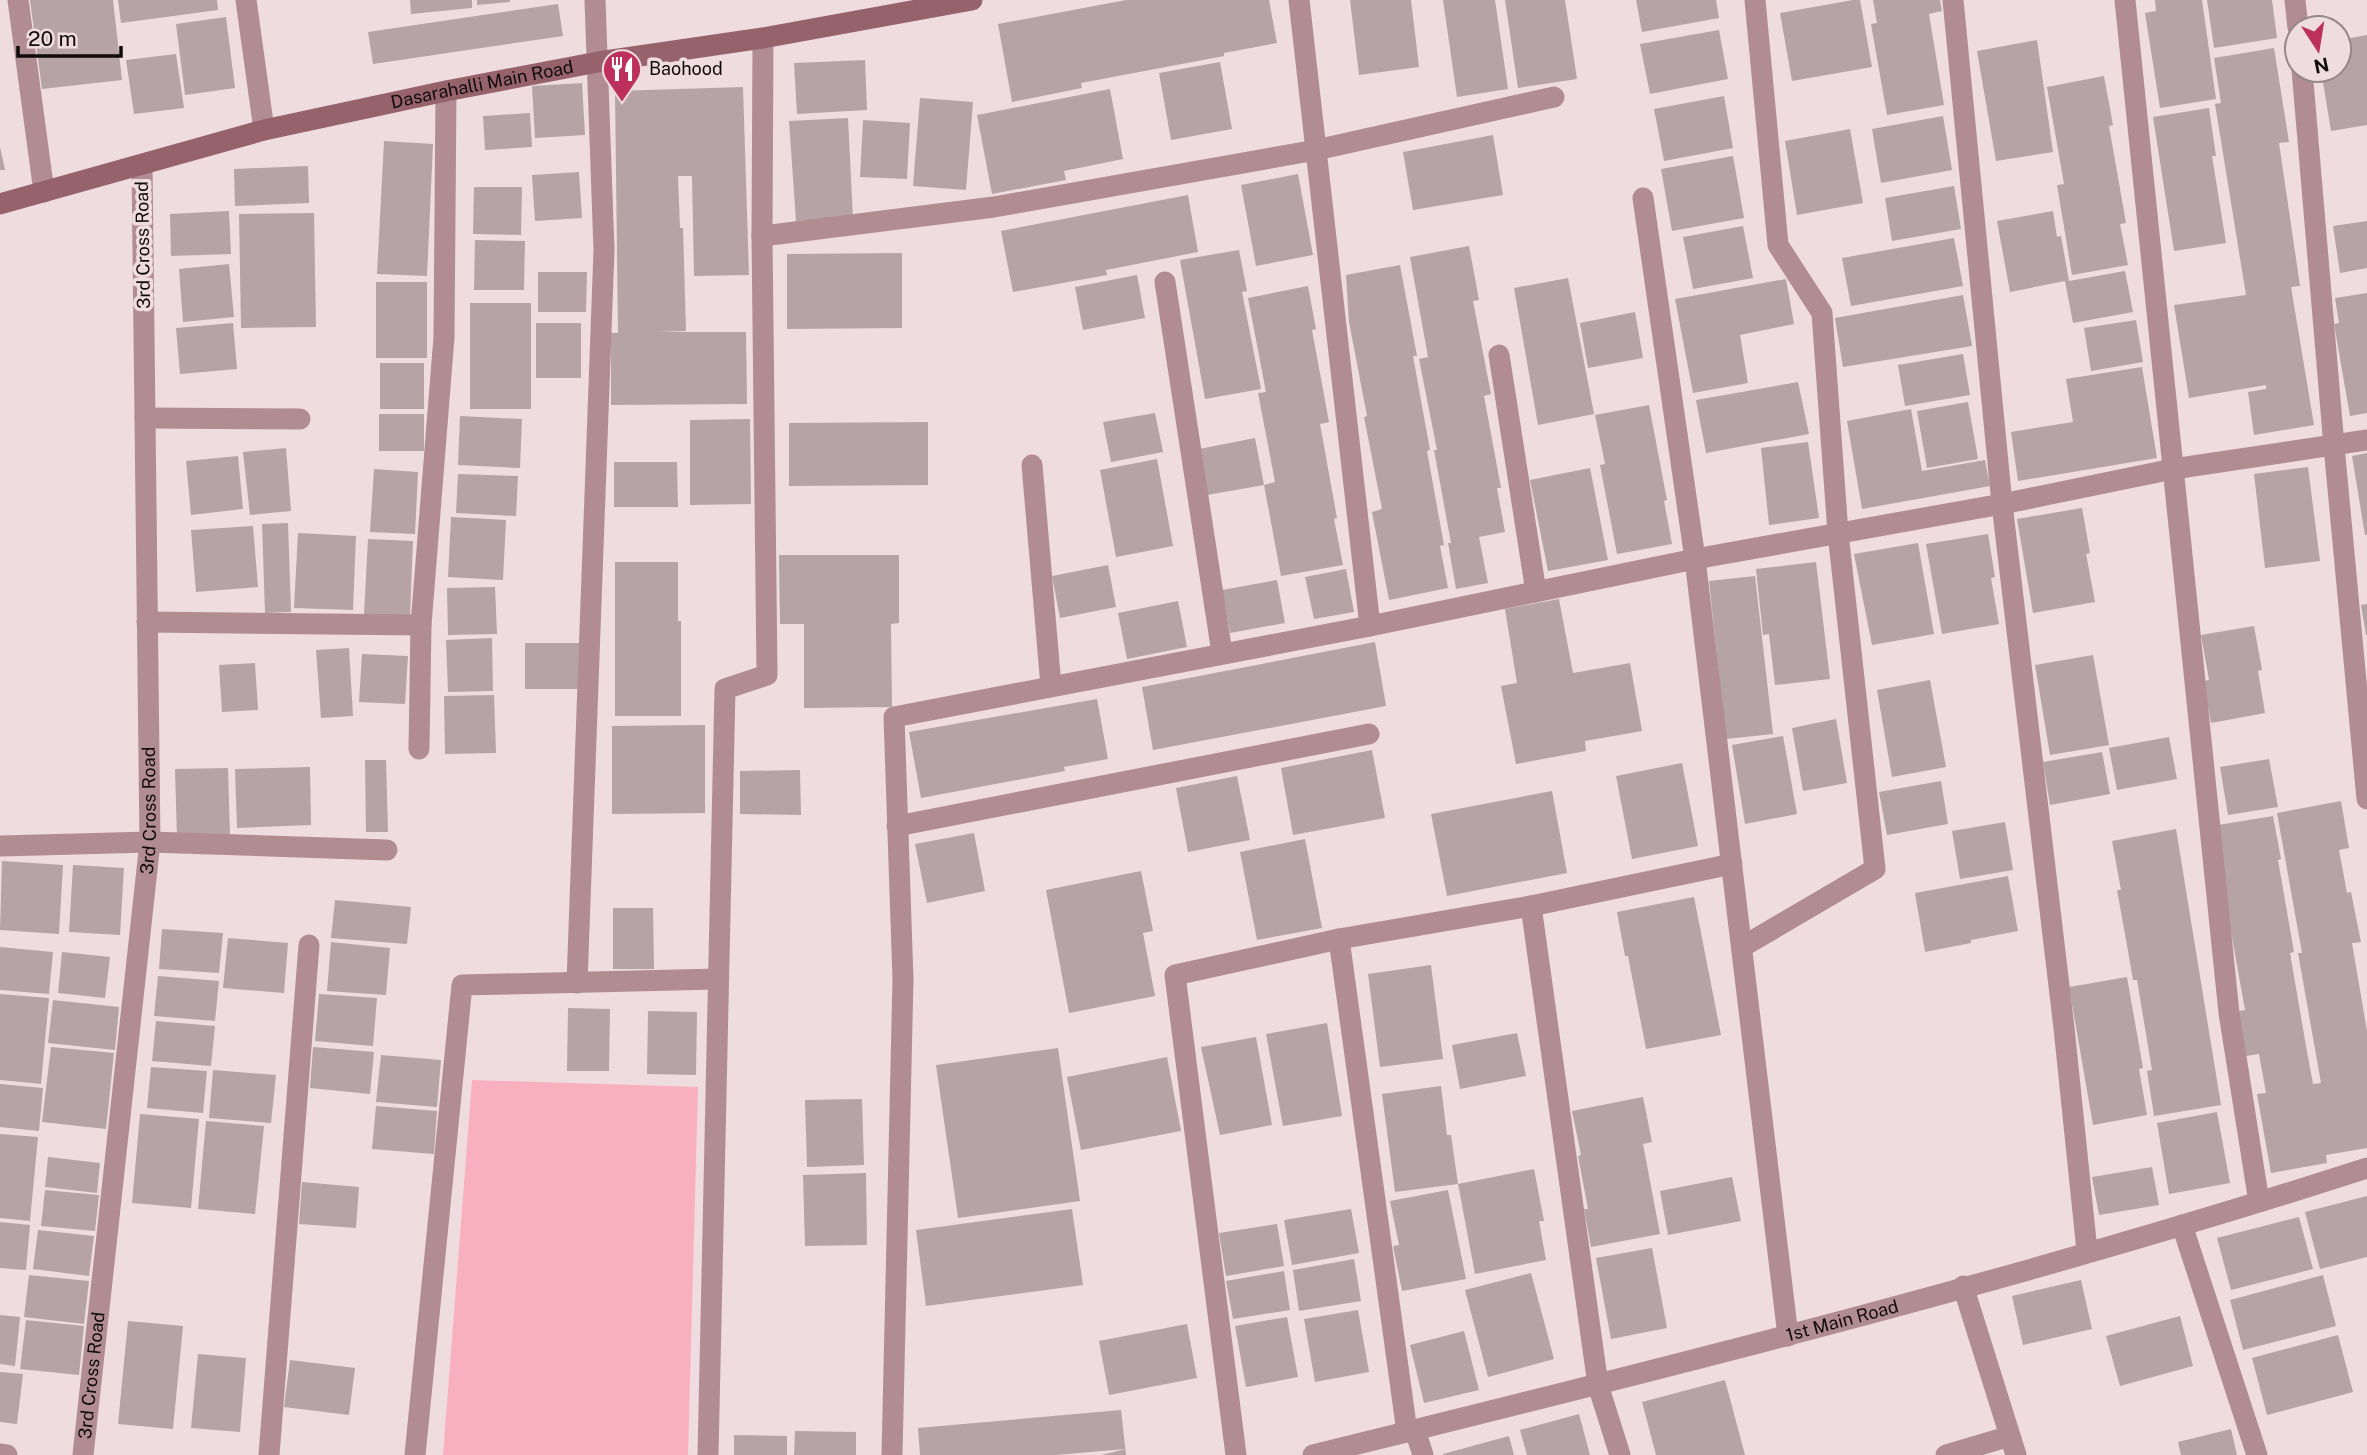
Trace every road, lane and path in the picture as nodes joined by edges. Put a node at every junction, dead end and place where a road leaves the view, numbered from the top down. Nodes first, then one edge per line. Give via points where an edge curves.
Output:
1 (18, 0) edge
2 (246, 0) edge
3 (596, 0) edge
4 (972, 0) edge
5 (1299, 0) edge
6 (1755, 0) edge
7 (1953, 0) edge
8 (2125, 0) edge
9 (948, 2) edge
10 (763, 38) junction
11 (598, 62) junction
12 (2303, 84) edge
13 (446, 90) junction
14 (1554, 97) dead end
15 (264, 130) junction
16 (1316, 150) junction
17 (142, 165) junction
18 (44, 192) junction
19 (1643, 198) dead end
20 (0, 204) edge
21 (762, 236) junction
22 (1165, 282) dead end
23 (1499, 355) dead end
24 (145, 418) junction
25 (300, 419) dead end
26 (2367, 440) edge
27 (2334, 446) junction
28 (1031, 466) dead end
29 (2173, 469) junction
30 (2002, 503) junction
31 (1838, 533) junction
32 (1695, 559) junction
33 (1536, 592) junction
34 (147, 622) junction
35 (421, 625) junction
36 (1370, 626) junction
37 (1222, 653) junction
38 (1051, 686) junction
39 (1369, 734) dead end
40 (419, 749) dead end
41 (2367, 799) edge
42 (897, 826) junction
43 (150, 842) junction
44 (1, 846) edge
45 (387, 850) dead end
46 (1732, 864) junction
47 (1531, 906) junction
48 (1339, 939) junction
49 (309, 945) dead end
50 (1742, 947) junction
51 (718, 979) junction
52 (577, 983) junction
53 (2367, 1168) edge
54 (2259, 1202) junction
55 (2182, 1225) junction
56 (2087, 1251) junction
57 (1963, 1286) junction
58 (1788, 1336) junction
59 (1598, 1385) junction
60 (1411, 1431) junction
61 (2014, 1445) edge
62 (0, 1454) edge
63 (6, 1455) edge
64 (83, 1455) edge
65 (269, 1455) edge
66 (415, 1455) edge
67 (708, 1455) edge
68 (892, 1455) edge
69 (1236, 1455) edge
70 (1313, 1455) edge
71 (1423, 1455) edge
72 (1620, 1455) edge
73 (1946, 1455) edge
74 (2257, 1455) edge

1 - 18 street
2 - 15 street
3 - 11 street
4 - 9 street, Dasarahalli Main Road
5 - 16 street
6 - 31 street via 1778,245 1822,313
7 - 30 street
8 - 29 street
9 - 10 street, Dasarahalli Main Road
10 - 11 street, Dasarahalli Main Road
10 - 21 street
11 - 13 street, Dasarahalli Main Road
11 - 52 street via 604,250
12 - 27 street
13 - 15 street, Dasarahalli Main Road
13 - 35 street via 444,337
14 - 16 street
15 - 17 street, Dasarahalli Main Road
16 - 21 street via 970,211
16 - 36 street
17 - 18 street, Dasarahalli Main Road
17 - 24 street, 3rd Cross Road
18 - 20 street, Dasarahalli Main Road
19 - 32 street
21 - 51 street via 767,674 725,690
22 - 37 street
23 - 33 street
24 - 25 street
24 - 34 street, 3rd Cross Road
26 - 27 street
27 - 29 street
27 - 41 street
28 - 38 street
29 - 30 street
29 - 54 street via 2229,1013
30 - 31 street
30 - 56 street
31 - 32 street
31 - 50 street via 1875,869
32 - 33 street
32 - 46 street
33 - 36 street
34 - 35 street
34 - 43 street, 3rd Cross Road
35 - 40 street
36 - 37 street
37 - 38 street
38 - 42 street via 894,717
39 - 42 street
42 - 68 street via 903,979
43 - 44 street
43 - 45 street
43 - 64 street, 3rd Cross Road
46 - 47 street
46 - 50 street
47 - 48 street
47 - 59 street
48 - 60 street
48 - 69 street via 1175,975
49 - 65 street
50 - 58 street
51 - 52 street
51 - 67 street
52 - 66 street via 462,985
53 - 54 street, 1st Main Road
54 - 55 street, 1st Main Road
55 - 56 street, 1st Main Road
55 - 74 street
56 - 57 street, 1st Main Road
57 - 58 street, 1st Main Road
57 - 61 street
58 - 59 street, 1st Main Road
59 - 60 street, 1st Main Road
59 - 72 street
60 - 70 street, 1st Main Road
60 - 71 street
61 - 73 street
62 - 63 street

